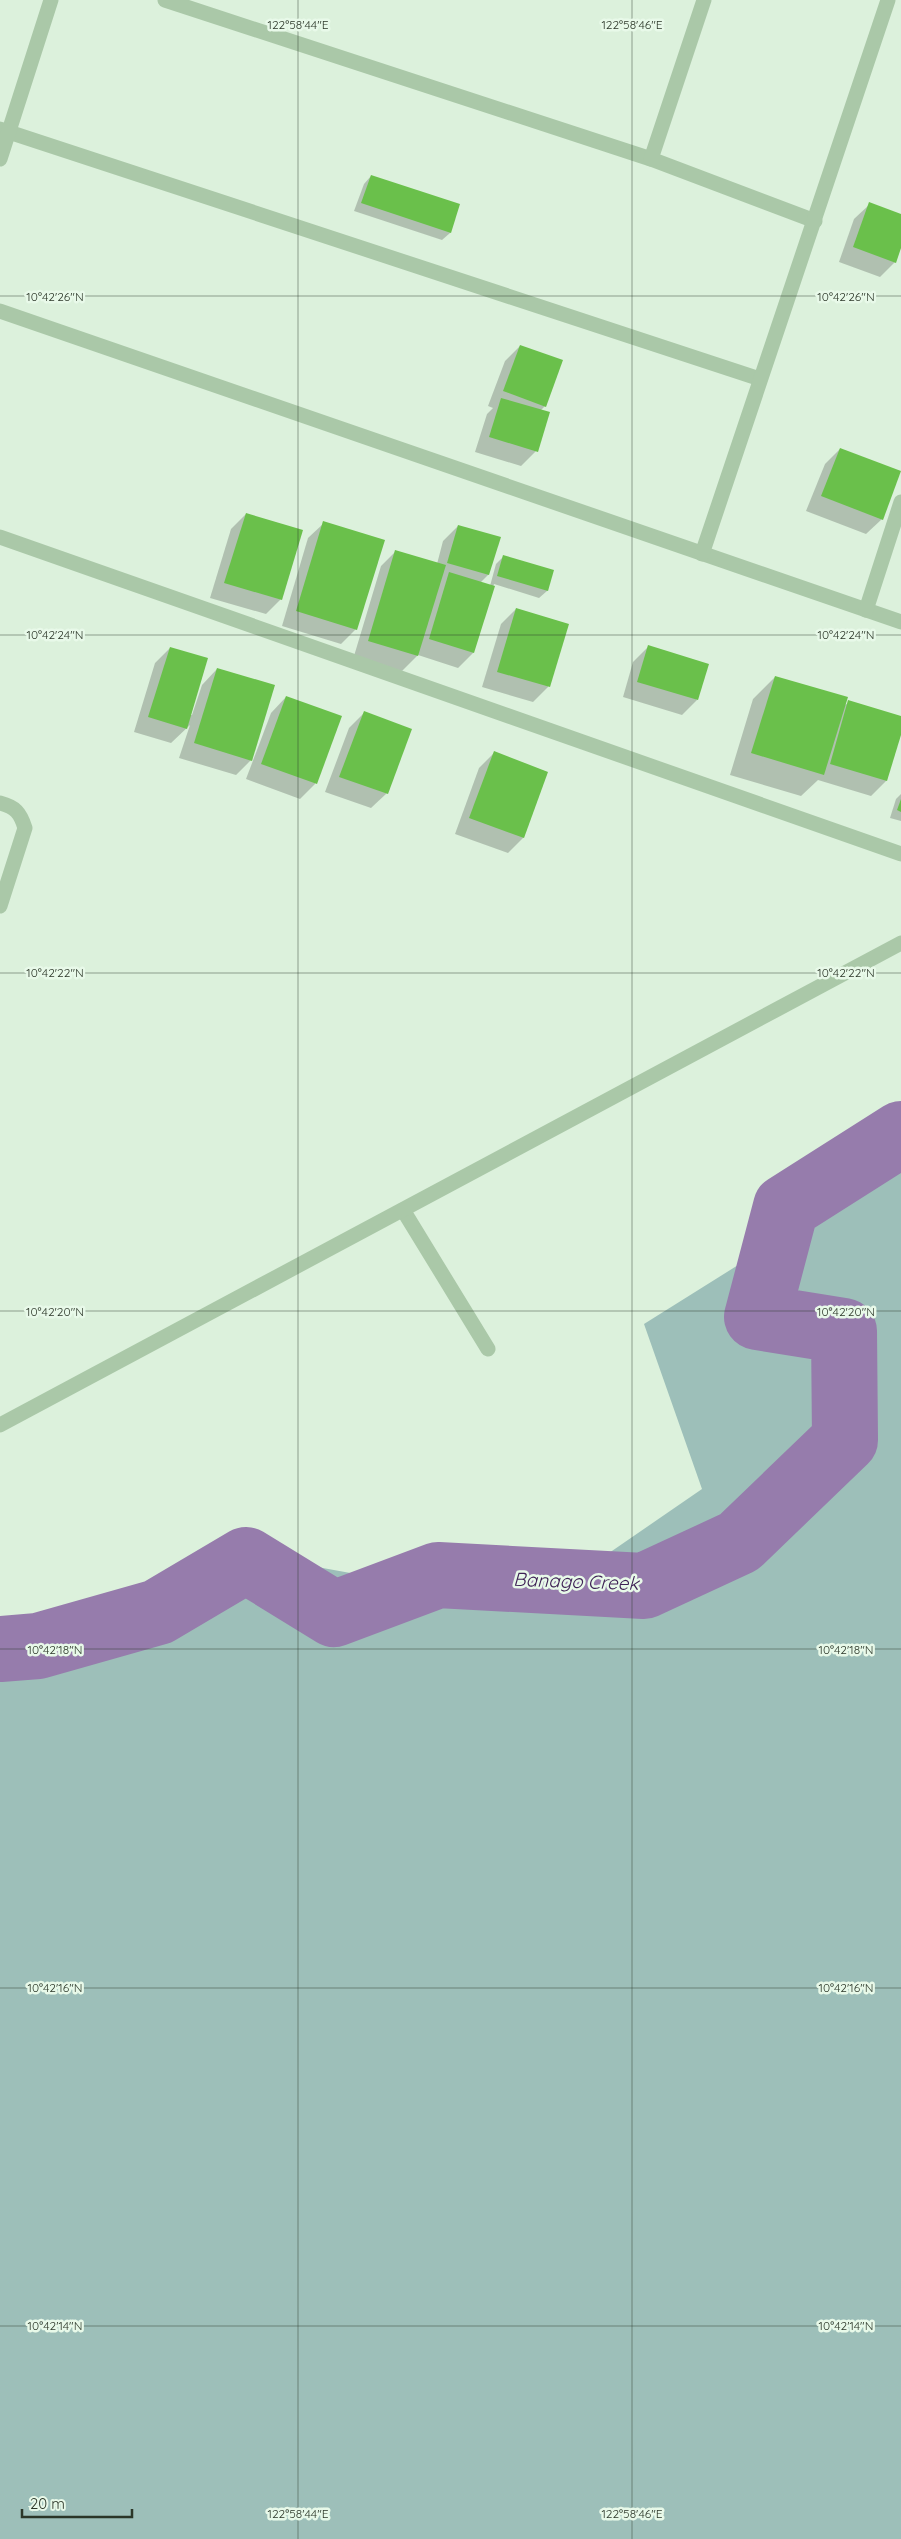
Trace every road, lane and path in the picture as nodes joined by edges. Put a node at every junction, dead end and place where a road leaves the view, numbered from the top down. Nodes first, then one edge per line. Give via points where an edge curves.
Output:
1 (51, 0) edge
2 (165, 0) edge
3 (704, 0) edge
4 (888, 0) edge
5 (5, 131) edge
6 (0, 159) edge
7 (651, 159) junction
8 (814, 221) junction
9 (0, 311) edge
10 (760, 379) junction
11 (901, 502) edge
12 (0, 537) edge
13 (702, 554) junction
14 (866, 610) junction
15 (901, 622) edge
16 (0, 803) edge
17 (901, 854) edge
18 (0, 906) edge
19 (901, 943) edge
20 (403, 1210) junction
21 (488, 1349) dead end
22 (0, 1425) edge

1 - 5 street
2 - 7 street
3 - 7 street
4 - 8 street
5 - 6 street
5 - 10 street
7 - 8 street
8 - 10 street
9 - 13 street
10 - 13 street
11 - 14 street
12 - 17 street
13 - 14 street
14 - 15 street
16 - 18 street via 14,807 22,816 24,828
19 - 20 street
20 - 21 street
20 - 22 street

